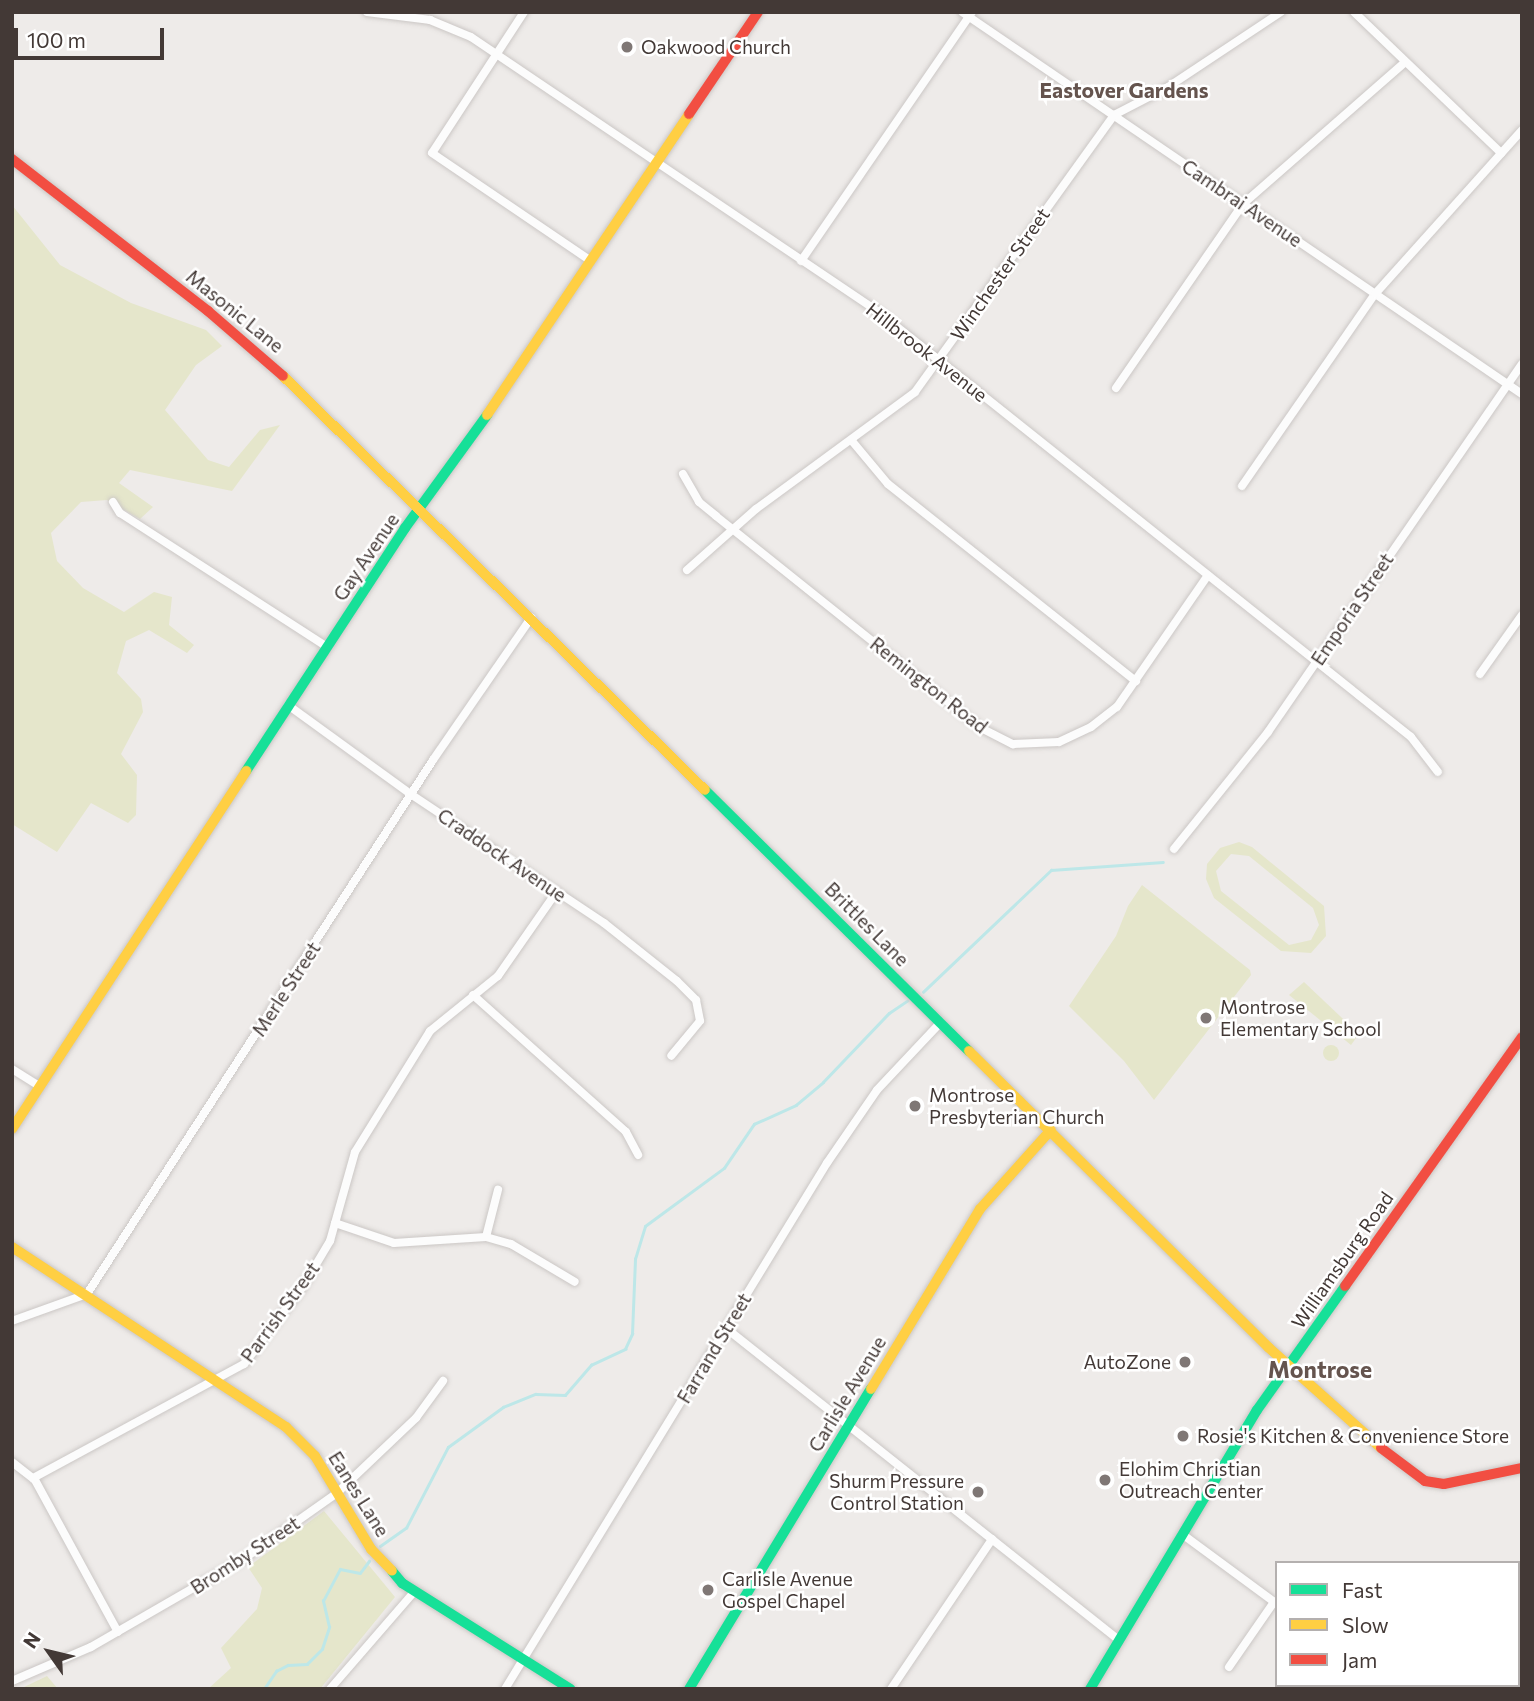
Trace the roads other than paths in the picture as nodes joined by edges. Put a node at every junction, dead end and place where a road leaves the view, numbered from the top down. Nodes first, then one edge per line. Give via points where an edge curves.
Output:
1 (367, 12) edge
2 (524, 12) edge
3 (758, 12) edge
4 (1281, 12) edge
5 (1354, 12) edge
6 (968, 14) edge
7 (496, 54) junction
8 (1405, 62) junction
9 (1114, 115) junction
10 (1522, 130) edge
11 (1501, 153) junction
12 (12, 159) edge
13 (657, 162) junction
14 (1243, 204) junction
15 (591, 261) junction
16 (801, 261) junction
17 (1375, 294) junction
18 (940, 360) junction
19 (1522, 364) edge
20 (1507, 384) junction
21 (1116, 387) dead end
22 (1522, 394) edge
23 (852, 441) junction
24 (683, 474) dead end
25 (1242, 486) dead end
26 (113, 502) dead end
27 (420, 509) junction
28 (731, 528) junction
29 (687, 570) dead end
30 (1208, 575) junction
31 (1522, 615) edge
32 (531, 618) junction
33 (327, 647) junction
34 (1316, 662) junction
35 (1480, 674) dead end
36 (1136, 681) junction
37 (288, 705) junction
38 (1438, 772) dead end
39 (412, 795) junction
40 (1174, 849) dead end
41 (557, 891) junction
42 (473, 995) junction
43 (942, 1022) junction
44 (1522, 1037) edge
45 (671, 1056) dead end
46 (12, 1069) edge
47 (39, 1086) junction
48 (12, 1129) edge
49 (1051, 1130) junction
50 (638, 1155) dead end
51 (498, 1189) dead end
52 (335, 1223) junction
53 (486, 1237) junction
54 (12, 1247) edge
55 (575, 1282) dead end
56 (87, 1294) junction
57 (12, 1321) edge
58 (727, 1329) junction
59 (1289, 1364) junction
60 (219, 1380) junction
61 (443, 1381) dead end
62 (849, 1425) junction
63 (12, 1462) edge
64 (1522, 1468) edge
65 (33, 1478) junction
66 (337, 1493) junction
67 (1182, 1534) junction
68 (992, 1539) junction
69 (414, 1592) junction
70 (1275, 1603) edge
71 (118, 1632) junction
72 (1119, 1640) junction
73 (523, 1659) junction
74 (1229, 1667) dead end
75 (12, 1681) edge
76 (330, 1689) edge
77 (505, 1689) edge
78 (570, 1689) edge
79 (689, 1689) edge
80 (891, 1689) edge
81 (1090, 1689) edge

1 - 7 street, Hillbrook Avenue via 445,24
2 - 7 street
3 - 13 main road, Gay Avenue
4 - 9 street, Winchester Street via 1168,87
5 - 8 street
6 - 9 street, Cambrai Avenue
6 - 16 street
7 - 13 street, Hillbrook Avenue
7 - 15 street via 432,151
8 - 11 street
8 - 14 street
9 - 14 street, Cambrai Avenue
9 - 18 street, Winchester Street
10 - 11 street
11 - 17 street
12 - 27 main road, Masonic Lane via 264,356
13 - 15 main road, Gay Avenue
13 - 16 street, Hillbrook Avenue
14 - 17 street, Cambrai Avenue
14 - 21 street
15 - 27 main road, Gay Avenue
16 - 18 street, Hillbrook Avenue
17 - 20 street, Cambrai Avenue
17 - 25 street
18 - 23 street, Winchester Street via 909,397
18 - 30 street, Hillbrook Avenue
19 - 20 street, Emporia Street
20 - 22 street, Cambrai Avenue
20 - 34 street, Emporia Street
23 - 28 street, Winchester Street
23 - 36 street via 888,484
24 - 28 street, Remington Road via 699,502
26 - 33 street via 120,513
27 - 32 main road, Brittles Lane
27 - 33 main road, Gay Avenue
28 - 29 street, Winchester Street
28 - 36 street, Remington Road via 996,737 1029,746 1072,737 1117,707
30 - 34 street, Hillbrook Avenue
30 - 36 street, Remington Road
31 - 35 street
32 - 39 street, Merle Street via 507,647
32 - 43 main road, Brittles Lane
33 - 37 main road, Gay Avenue
34 - 38 street, Hillbrook Avenue via 1411,737
34 - 40 street, Emporia Street via 1238,773
37 - 39 street, Craddock Avenue
37 - 47 main road, Gay Avenue
39 - 41 street, Craddock Avenue
39 - 56 street, Merle Street
41 - 42 street, Parrish Street via 505,968
41 - 45 street, Craddock Avenue via 696,1000 701,1018 697,1029
42 - 50 street via 626,1132
42 - 52 street, Parrish Street via 430,1031 364,1132 348,1170
43 - 49 main road, Brittles Lane
43 - 58 street, Farrand Street via 866,1105
44 - 59 main road, Williamsburg Road
46 - 47 street
47 - 48 main road, Gay Avenue
49 - 59 main road, Brittles Lane
49 - 62 main road, Carlisle Avenue via 1007,1173 980,1209
51 - 53 street
52 - 53 street via 394,1243
52 - 60 street, Parrish Street via 302,1288 244,1364
53 - 55 street via 511,1244
54 - 56 main road, Eanes Lane
56 - 57 street
56 - 60 main road, Eanes Lane
58 - 62 street
58 - 73 street, Farrand Street
59 - 64 main road, Brittles Lane via 1418,1478 1457,1484
59 - 67 main road, Williamsburg Road
60 - 65 street, Parrish Street
60 - 66 main road, Eanes Lane via 305,1444
61 - 66 street, Bromby Street via 416,1418
62 - 68 street
62 - 79 main road, Carlisle Avenue
63 - 65 street
65 - 71 street
66 - 69 main road, Eanes Lane via 375,1554
66 - 71 street, Bromby Street via 236,1564
67 - 70 street
67 - 72 main road, Williamsburg Road
68 - 72 street
68 - 80 street
69 - 73 main road, Eanes Lane
69 - 76 street
70 - 74 street
71 - 75 street, Bromby Street via 43,1671
72 - 81 main road, Williamsburg Road
73 - 77 street, Farrand Street
73 - 78 main road, Eanes Lane

